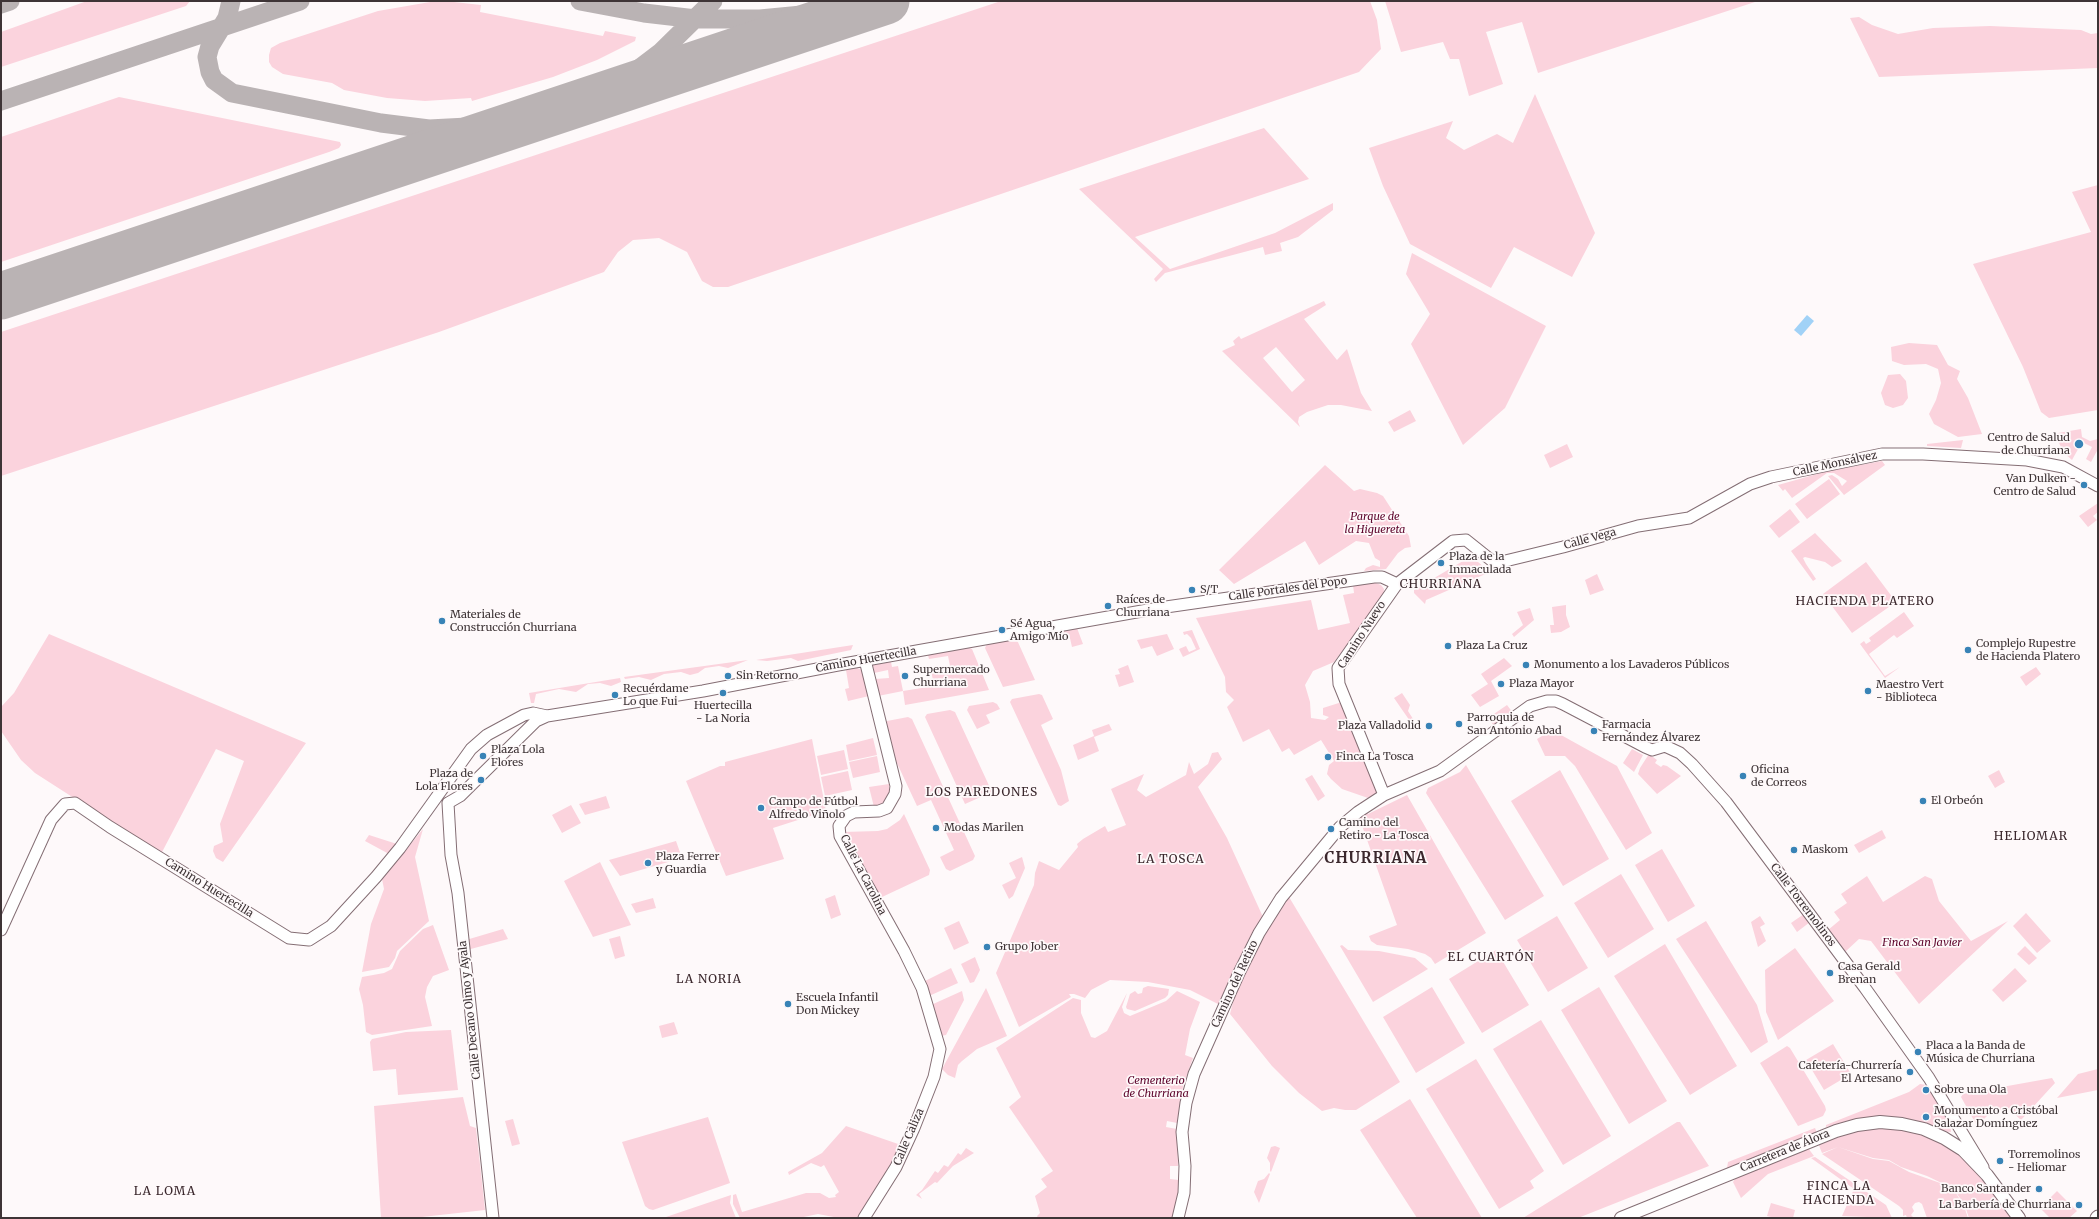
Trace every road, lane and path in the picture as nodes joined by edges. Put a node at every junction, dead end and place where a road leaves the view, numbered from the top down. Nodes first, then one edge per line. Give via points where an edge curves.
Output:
1 (2098, 486) edge
2 (1690, 518) joint
3 (1394, 582) junction
4 (1185, 604) joint
5 (865, 660) junction
6 (547, 716) junction
7 (438, 794) junction
8 (1384, 795) junction
9 (448, 803) junction
10 (1, 930) edge
11 (940, 1049) joint
12 (1951, 1113) junction
13 (1953, 1144) junction
14 (1987, 1175) junction
15 (494, 1218) edge
16 (864, 1218) edge
17 (1178, 1218) edge
18 (1621, 1218) edge
19 (2020, 1218) edge

1 - 2 street, Calle Monsálvez via 2063,467 2027,460 1878,454 1757,482
2 - 3 street, Calle Vega via 1645,524 1501,562 1491,560 1466,540 1453,541
3 - 4 street, Calle Portales del Popo via 1374,577
3 - 8 street, Camino Nuevo via 1338,668 1339,684
4 - 5 street, Camino Huertecilla
5 - 6 street, Camino Huertecilla via 697,692
5 - 11 street, Calle La Carolina via 896,786 895,794 887,808 879,812 854,812 846,816 839,826 840,836 904,950 922,988
6 - 7 street via 533,713 524,715 487,735 471,749
6 - 9 street via 536,721 460,796
7 - 9 street
7 - 10 street, Camino Huertecilla via 376,877 331,926 308,940 289,938 75,803 65,804 51,820
8 - 12 street, Calle Torremolinos via 1440,771 1530,706 1547,701 1556,701 1652,750 1665,746 1680,753 1726,802 1864,988
8 - 17 street, Camino del Retiro via 1340,827 1281,898 1239,972 1202,1053 1186,1103 1182,1132 1184,1193
9 - 15 street, Calle Decano Olmo y Ayala via 451,854 458,893
11 - 16 street, Calle Caliza via 934,1077 896,1167
12 - 13 street via 1957,1134
12 - 14 street, Calle Torremolinos
13 - 14 main road, Carretera de Álora via 1963,1150
13 - 18 main road, Carretera de Álora via 1924,1129 1902,1124 1880,1122 1858,1125 1836,1130
14 - 19 main road, Calle Torremolinos

